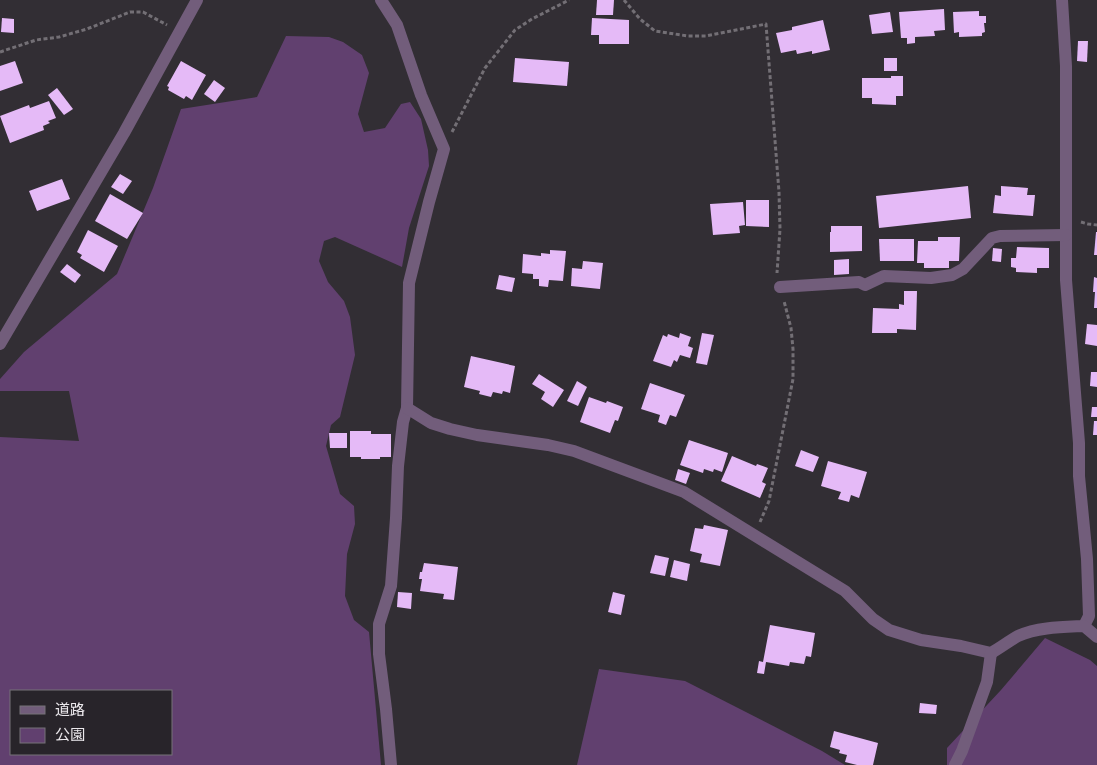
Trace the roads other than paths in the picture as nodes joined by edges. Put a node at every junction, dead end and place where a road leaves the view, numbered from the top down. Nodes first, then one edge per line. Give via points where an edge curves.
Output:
1 (198, 0) edge
2 (381, 0) edge
3 (1062, 0) edge
4 (1066, 235) junction
5 (780, 287) road end
6 (0, 344) edge
7 (407, 408) junction
8 (1084, 626) junction
9 (1097, 637) edge
10 (991, 653) junction
11 (391, 765) edge
12 (955, 765) edge

1 - 6 street
2 - 7 street via 397,25 444,149 409,283
3 - 4 street via 1066,66
4 - 5 street via 992,238 963,269 952,275 931,278 884,276 865,285 859,282
4 - 8 street via 1067,298 1087,559 1088,616
7 - 10 street via 432,423 450,429 574,451 684,492 845,591 889,630 921,640
7 - 11 street via 398,466 391,586 379,624 379,654
8 - 9 street
8 - 10 street via 1030,632
10 - 12 street via 987,682

